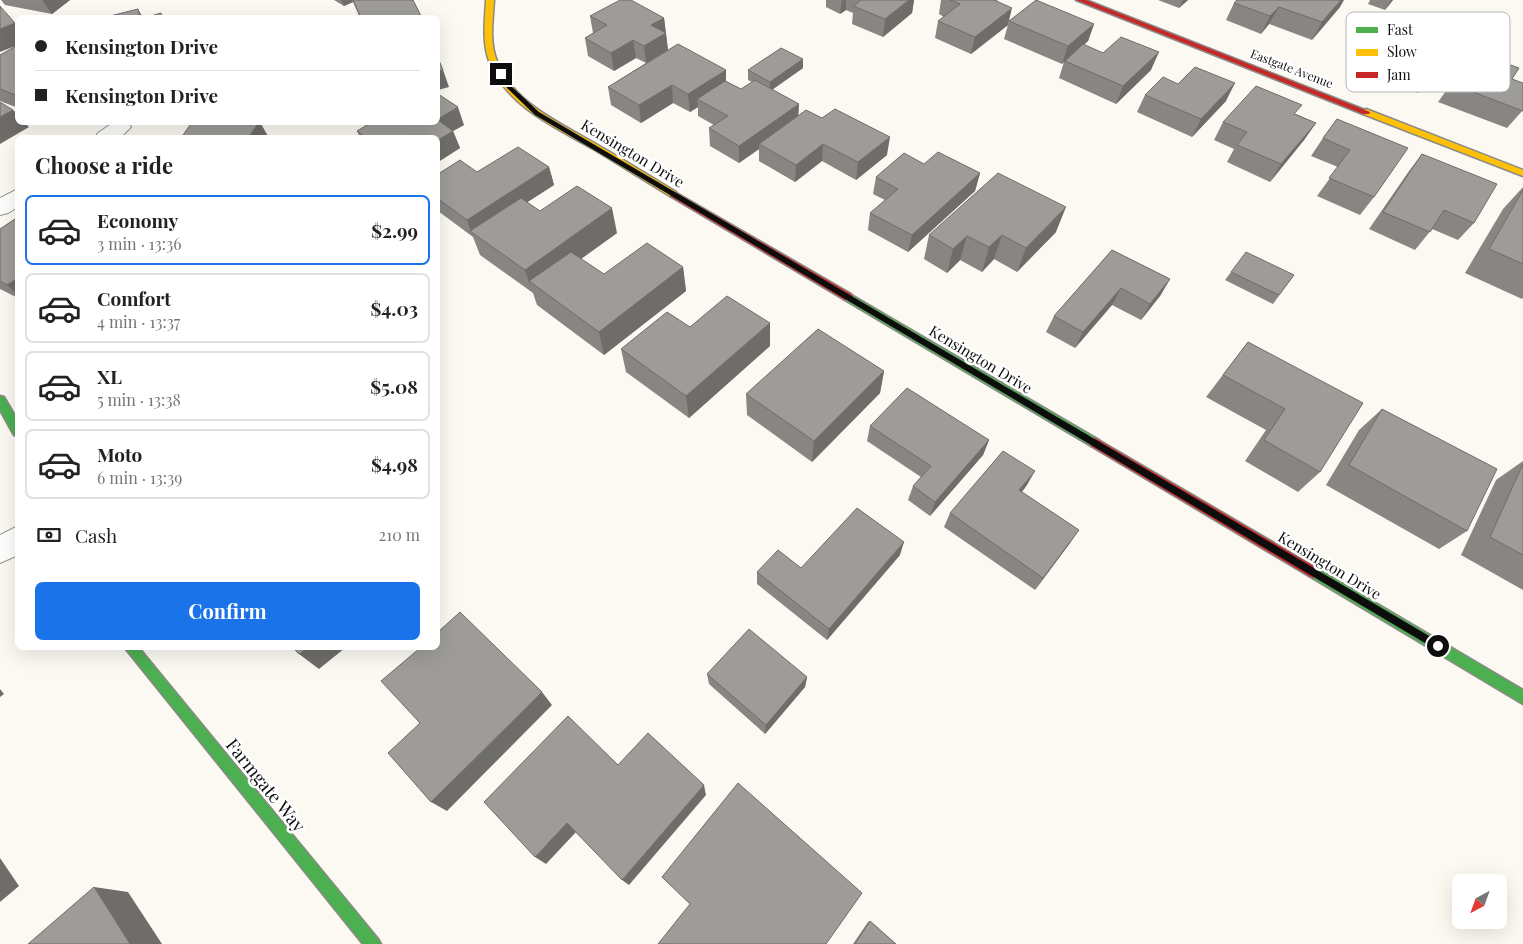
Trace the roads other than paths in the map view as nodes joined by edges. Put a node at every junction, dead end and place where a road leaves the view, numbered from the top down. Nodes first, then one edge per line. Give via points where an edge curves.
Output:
1 (490, 0) edge
2 (1080, 0) edge
3 (1523, 173) edge
4 (15, 198) edge
5 (0, 208) edge
6 (0, 400) edge
7 (15, 427) edge
8 (15, 541) edge
9 (0, 550) edge
10 (133, 650) edge
11 (1523, 696) edge
12 (373, 944) edge

1 - 11 street, Kensington Drive via 492,60 509,87 537,113
2 - 3 street, Eastgate Avenue
4 - 5 street
6 - 7 street
8 - 9 street
10 - 12 street, Farmgate Way

